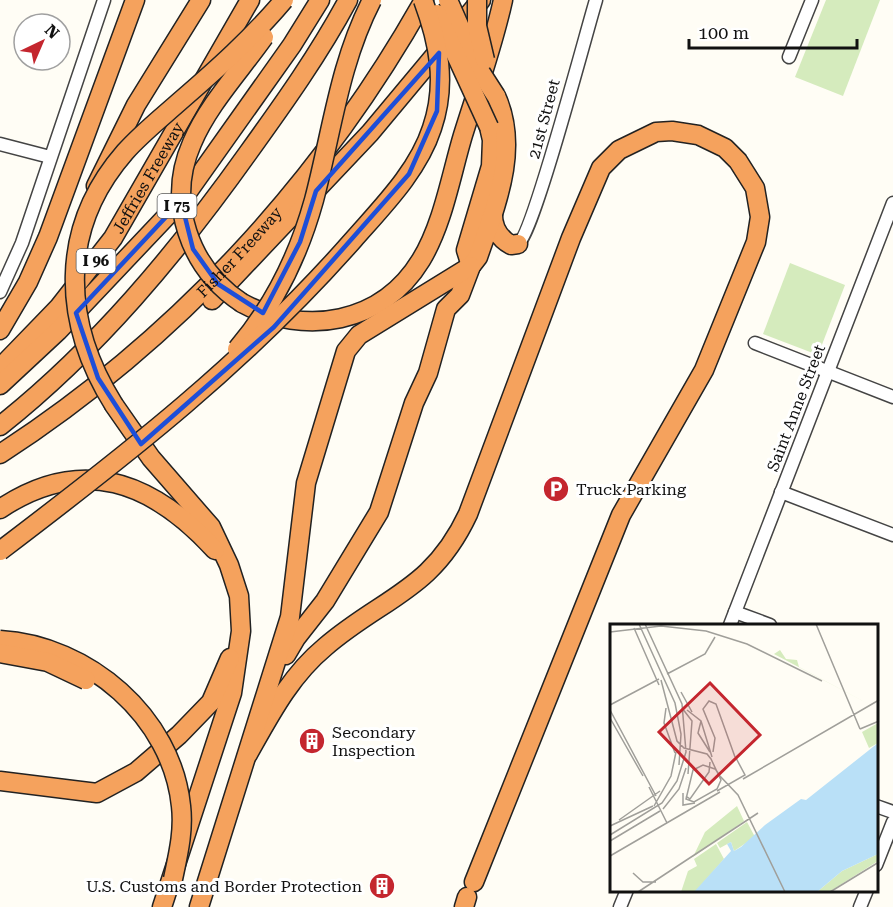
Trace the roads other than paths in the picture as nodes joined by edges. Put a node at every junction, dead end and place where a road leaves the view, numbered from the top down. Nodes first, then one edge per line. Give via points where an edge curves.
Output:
1 (104, 0) edge
2 (135, 0) edge
3 (201, 0) edge
4 (250, 0) edge
5 (286, 0) edge
6 (320, 0) edge
7 (348, 0) edge
8 (372, 0) edge
9 (423, 0) edge
10 (429, 0) edge
11 (448, 0) edge
12 (479, 0) edge
13 (503, 0) edge
14 (596, 0) edge
15 (812, 0) edge
16 (789, 57) dead end
17 (497, 98) junction
18 (0, 144) edge
19 (50, 157) junction
20 (496, 198) junction
21 (893, 203) edge
22 (84, 219) junction
23 (880, 236) junction
24 (893, 241) edge
25 (518, 244) junction
26 (475, 262) junction
27 (0, 292) edge
28 (0, 330) edge
29 (755, 343) dead end
30 (129, 359) junction
31 (0, 368) edge
32 (828, 372) junction
33 (0, 385) edge
34 (196, 396) junction
35 (893, 397) edge
36 (0, 426) edge
37 (0, 454) edge
38 (781, 492) junction
39 (0, 509) edge
40 (893, 535) edge
41 (0, 551) edge
42 (229, 564) junction
43 (735, 612) junction
44 (730, 624) edge
45 (767, 624) edge
46 (241, 631) junction
47 (0, 640) edge
48 (0, 653) edge
49 (269, 685) junction
50 (248, 754) junction
51 (0, 781) edge
52 (878, 807) edge
53 (893, 812) edge
54 (893, 822) edge
55 (878, 860) edge
56 (174, 879) junction
57 (627, 892) edge
58 (867, 892) edge
59 (468, 895) edge
60 (162, 907) edge
61 (169, 907) edge
62 (199, 907) edge
63 (620, 907) edge
64 (860, 907) edge

1 - 19 street
2 - 28 highway via 48,237
3 - 22 highway, bridge via 136,105 100,174
4 - 31 highway, Jeffries Freeway / I 96 via 113,238 59,307
5 - 13 highway, bridge via 197,131 184,166 181,192 182,214 193,249 218,284 242,303 299,323 333,321 376,304 412,273 434,231
5 - 22 highway, bridge via 249,40 126,152 106,177
6 - 33 highway, I 75 via 182,200 58,331
7 - 36 highway via 281,109 173,255 70,366
8 - 34 highway, bridge via 358,27 342,76 314,200 300,242 255,325
9 - 30 highway, Fisher Freeway via 351,118 278,211 186,309
9 - 34 highway, bridge via 434,31 441,73 437,111 418,160 321,276 266,334
10 - 26 highway, bridge via 492,140 490,166 466,250
11 - 17 highway, bridge via 478,68
12 - 17 highway, bridge via 479,37
12 - 30 highway via 370,133 239,273 194,317
14 - 25 street, 21st Street via 543,186 527,232
15 - 16 street
17 - 20 highway via 508,138
18 - 19 street
19 - 27 street via 22,243
20 - 25 highway via 494,226 506,242
20 - 26 highway
21 - 23 street, Saint Anne Street
22 - 42 highway, bridge via 74,275 76,313 90,363 151,458 211,527
23 - 24 street
23 - 32 street, Saint Anne Street
25 - 26 highway via 489,251
26 - 49 highway via 460,295 446,309 384,501
26 - 49 highway via 359,335 348,347 306,483 290,617
29 - 32 street
30 - 37 highway, Fisher Freeway
32 - 35 street
32 - 38 street, Saint Anne Street
34 - 41 highway, bridge
38 - 40 street
38 - 43 street, Saint Anne Street
39 - 42 highway via 33,490 64,481 96,480 127,487 153,497 182,516
42 - 46 highway via 239,596
43 - 44 street, Saint Anne Street
43 - 45 street
46 - 51 highway via 211,702 136,772 97,793
46 - 60 highway via 232,693
47 - 56 highway, bridge via 39,646 69,657 112,685 153,728 175,777 181,805
48 - 56 highway, bridge via 48,662 82,678 113,700 139,730 157,762 169,800
49 - 50 highway
50 - 59 highway via 284,691 304,666 435,566 461,528 601,168 619,150 656,132 698,135 725,148 738,160 755,188 760,217 756,242 704,370 621,515
50 - 62 highway
52 - 53 street
54 - 55 street
56 - 61 highway
57 - 63 street
58 - 64 street

